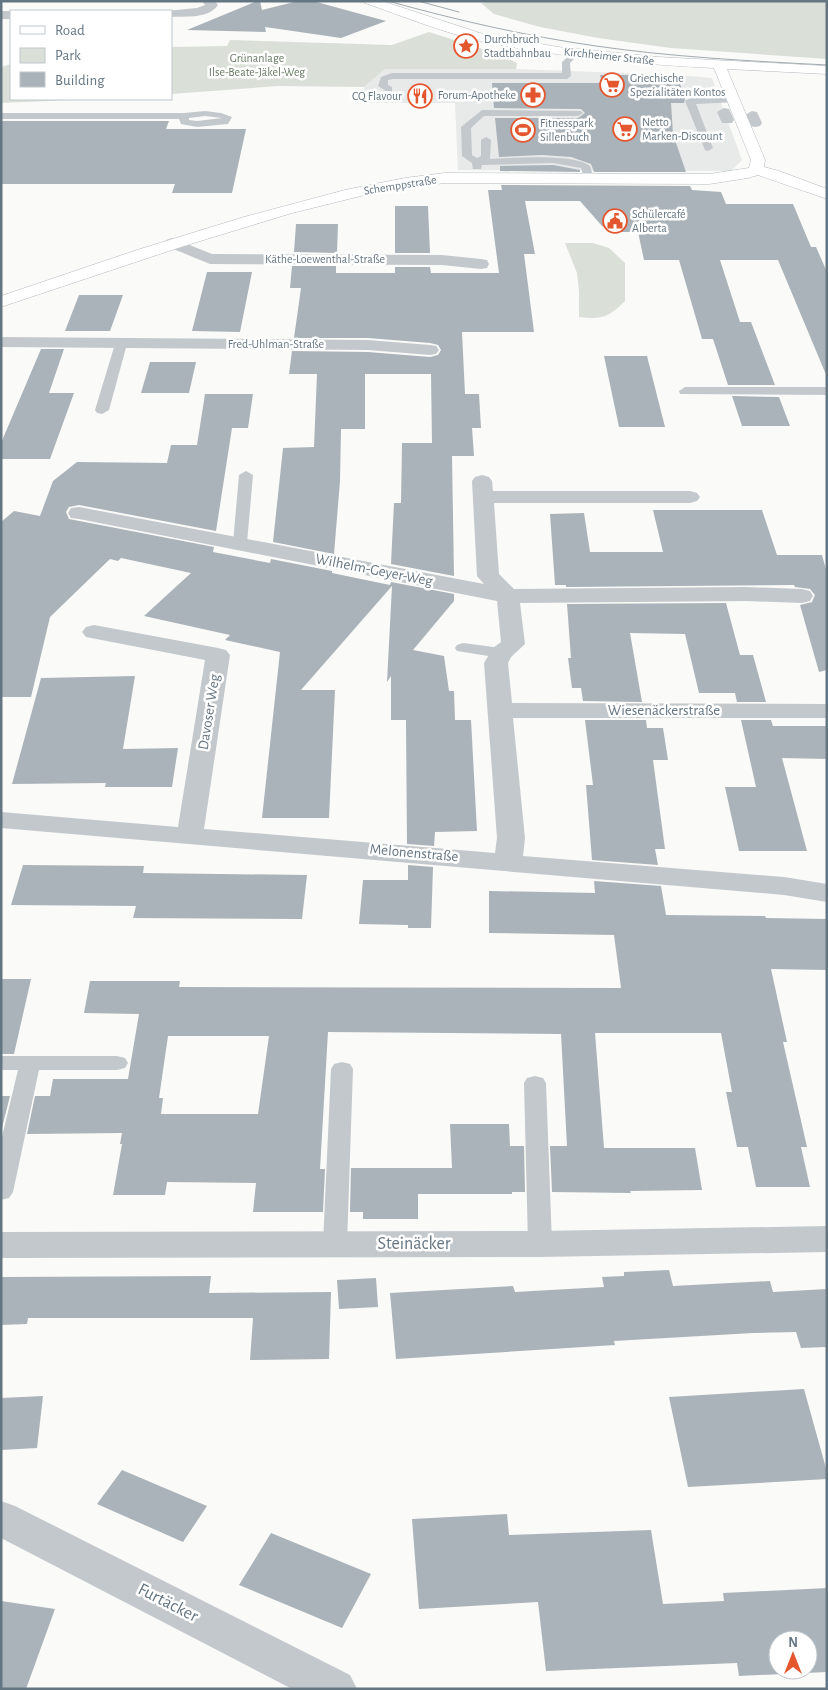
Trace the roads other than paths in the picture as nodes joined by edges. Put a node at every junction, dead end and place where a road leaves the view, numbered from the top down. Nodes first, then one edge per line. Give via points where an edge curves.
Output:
1 (369, 1) edge
2 (209, 5) edge
3 (172, 13) edge
4 (575, 54) junction
5 (719, 65) junction
6 (772, 68) junction
7 (827, 70) edge
8 (389, 89) dead end
9 (732, 94) junction
10 (578, 113) dead end
11 (1, 116) edge
12 (184, 116) dead end
13 (486, 140) dead end
14 (708, 148) dead end
15 (477, 162) junction
16 (756, 170) junction
17 (476, 178) junction
18 (589, 179) junction
19 (827, 194) edge
20 (172, 243) junction
21 (481, 264) dead end
22 (1, 302) edge
23 (1, 342) edge
24 (121, 344) junction
25 (430, 350) dead end
26 (684, 391) dead end
27 (827, 391) edge
28 (102, 410) dead end
29 (246, 475) dead end
30 (690, 497) dead end
31 (78, 514) dead end
32 (240, 543) junction
33 (508, 596) junction
34 (802, 596) dead end
35 (94, 632) dead end
36 (463, 648) dead end
37 (502, 653) junction
38 (500, 710) junction
39 (827, 711) edge
40 (1, 820) edge
41 (190, 834) junction
42 (508, 861) junction
43 (827, 893) edge
44 (1, 1063) edge
45 (30, 1063) junction
46 (117, 1063) dead end
47 (342, 1069) dead end
48 (535, 1082) dead end
49 (1, 1192) edge
50 (827, 1239) edge
51 (335, 1244) junction
52 (540, 1244) junction
53 (1, 1245) edge
54 (1, 1518) edge
55 (335, 1689) edge

1 - 4 street, Kirchheimer Straße via 481,38
2 - 3 street via 198,12
4 - 5 street, Kirchheimer Straße
4 - 8 lane via 566,62 567,76 392,76 384,79 383,86
5 - 6 street, Kirchheimer Straße
5 - 9 street
6 - 7 street, Kirchheimer Straße
6 - 9 street via 742,75
9 - 14 lane via 690,101
9 - 16 street via 758,160
10 - 15 lane via 482,113 466,127 467,156
11 - 12 lane
13 - 15 lane via 486,157
15 - 17 lane
15 - 18 lane via 568,162 584,166
16 - 18 street, Schemppstraße via 709,179
16 - 19 street
17 - 18 street, Schemppstraße
17 - 20 street, Schemppstraße via 418,180 382,186
20 - 21 street, Käthe-Loewenthal-Straße via 210,259 442,260
20 - 22 street, Schemppstraße
23 - 24 street, Fred-Uhlman-Straße
24 - 25 street, Fred-Uhlman-Straße via 369,340
24 - 28 lane
26 - 27 lane
29 - 32 lane
30 - 33 street via 483,489 488,576
31 - 32 street, Wilhelm-Geyer-Weg
32 - 33 street, Wilhelm-Geyer-Weg
33 - 34 street
33 - 37 street via 513,644
35 - 41 street, Davoser Weg via 218,655
36 - 37 lane
37 - 38 street via 496,663
38 - 39 street, Wiesenäckerstraße
38 - 42 street via 511,838
40 - 41 street, Melonenstraße
41 - 42 street, Melonenstraße
42 - 43 street, Melonenstraße via 784,886
44 - 45 lane
45 - 46 lane
45 - 49 lane
47 - 51 lane
48 - 52 lane
50 - 52 street, Steinäcker
51 - 52 street, Steinäcker
51 - 53 street, Steinäcker
54 - 55 street, Furtäcker

